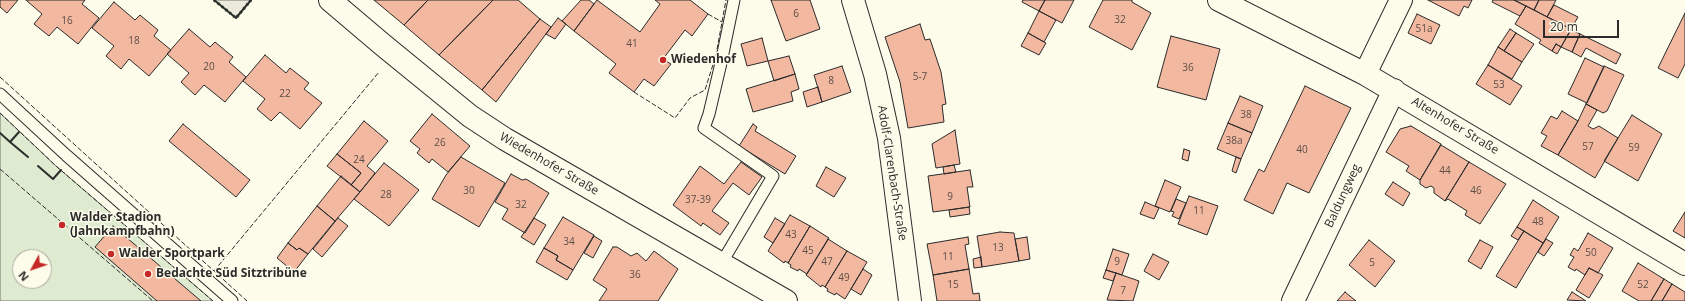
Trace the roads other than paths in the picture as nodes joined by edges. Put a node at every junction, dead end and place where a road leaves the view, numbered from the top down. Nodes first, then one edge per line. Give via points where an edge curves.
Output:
1 (330, 0) edge
2 (734, 0) edge
3 (853, 0) edge
4 (1219, 0) edge
5 (1401, 0) edge
6 (1365, 74) junction
7 (1394, 90) junction
8 (0, 94) edge
9 (721, 264) junction
10 (1685, 264) edge
11 (232, 301) edge
12 (786, 301) edge
13 (910, 301) edge
14 (1293, 301) edge

1 - 9 street, Wiedenhofer Straße via 470,116 505,139
2 - 9 lane via 720,70 704,128 773,176
3 - 13 street, Adolf-Clarenbach-Straße via 875,74 889,138
4 - 6 street, Altenhofer Straße
5 - 6 street
6 - 7 street, Altenhofer Straße
7 - 10 street, Altenhofer Straße
7 - 14 street, Baldungweg
8 - 11 lane
9 - 12 street, Wiedenhofer Straße

